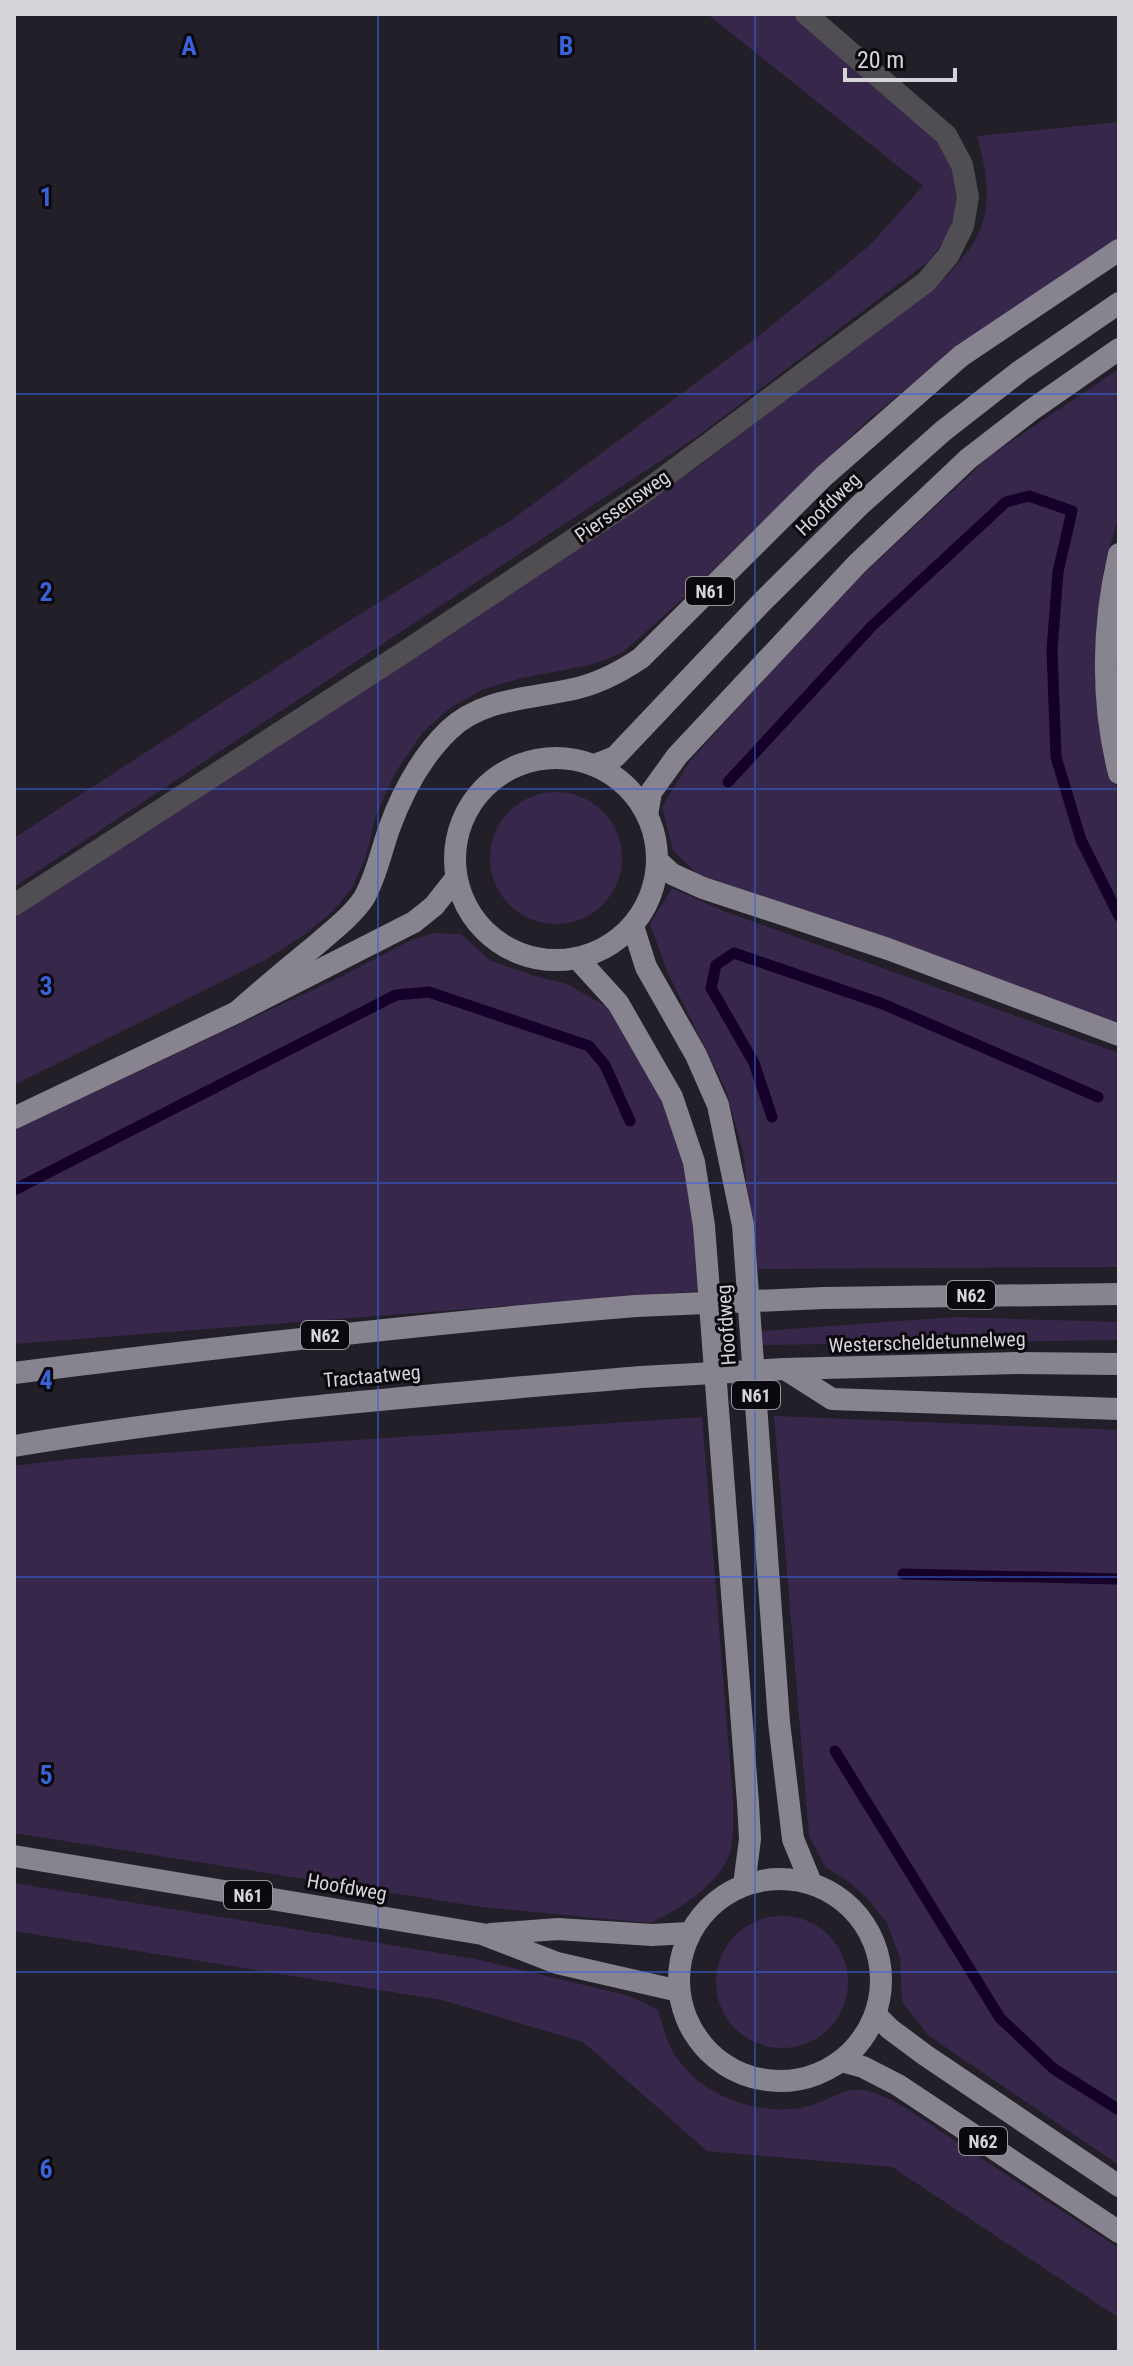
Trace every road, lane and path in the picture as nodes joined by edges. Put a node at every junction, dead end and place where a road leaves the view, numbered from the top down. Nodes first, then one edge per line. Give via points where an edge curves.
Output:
1 (806, 14) edge
2 (1119, 250) edge
3 (1119, 303) edge
4 (1119, 349) edge
5 (1119, 554) edge
6 (595, 765) junction
7 (1119, 773) edge
8 (647, 815) junction
9 (659, 862) junction
10 (456, 878) junction
11 (14, 905) edge
12 (633, 926) junction
13 (577, 958) junction
14 (237, 1012) junction
15 (1119, 1035) edge
16 (14, 1118) edge
17 (1119, 1294) edge
18 (1119, 1364) edge
19 (785, 1369) junction
20 (736, 1372) joint
21 (14, 1373) edge
22 (1119, 1409) edge
23 (14, 1446) edge
24 (14, 1856) edge
25 (811, 1883) junction
26 (744, 1885) junction
27 (689, 1933) junction
28 (482, 1934) junction
29 (679, 1991) junction
30 (876, 2015) junction
31 (841, 2061) junction
32 (1119, 2186) edge
33 (1119, 2232) edge

1 - 11 street, Pierssensweg via 946,135 962,165 968,197 963,226 948,256 926,282 643,493
2 - 14 highway, N61 via 961,356 824,476 641,658 592,684 478,710 450,729 408,785 362,901
3 - 6 highway, Hoofdweg / N61 via 943,431 761,603 615,757
4 - 8 highway via 968,459 857,564 677,756 651,792
5 - 7 highway via 1106,655 1110,730
6 - 8 highway via 631,792
6 - 10 highway via 574,759 536,760 494,777 460,822
8 - 9 highway
9 - 12 highway via 651,896
9 - 15 highway via 703,888 888,949
10 - 13 highway via 472,915 500,943 537,958
10 - 14 highway via 414,922
12 - 13 highway via 608,947
12 - 25 highway, Hoofdweg / N61 via 646,967 718,1105 732,1163 743,1225 779,1722 793,1839
13 - 26 highway, Hoofdweg / N61 via 618,1003 645,1048 672,1097 694,1162 704,1226 748,1803
14 - 16 highway
17 - 21 highway, N62, bridge via 636,1306 459,1320
18 - 19 highway, Westerscheldetunnelweg
19 - 20 highway, Westerscheldetunnelweg, bridge
19 - 22 highway via 832,1399
20 - 23 highway, Tractaatweg, bridge via 329,1404
24 - 28 highway, Hoofdweg / N61
25 - 26 highway via 777,1879
25 - 30 highway via 846,1902 872,1933 882,1974
26 - 27 highway
27 - 28 highway, Hoofdweg / N61 via 558,1929
27 - 29 highway via 680,1961
28 - 29 highway, Hoofdweg / N61 via 557,1963
29 - 31 highway via 698,2040 739,2073 774,2081 810,2077
30 - 31 highway via 862,2041
30 - 32 highway, N62 via 925,2055
31 - 33 highway, N62 via 898,2085

